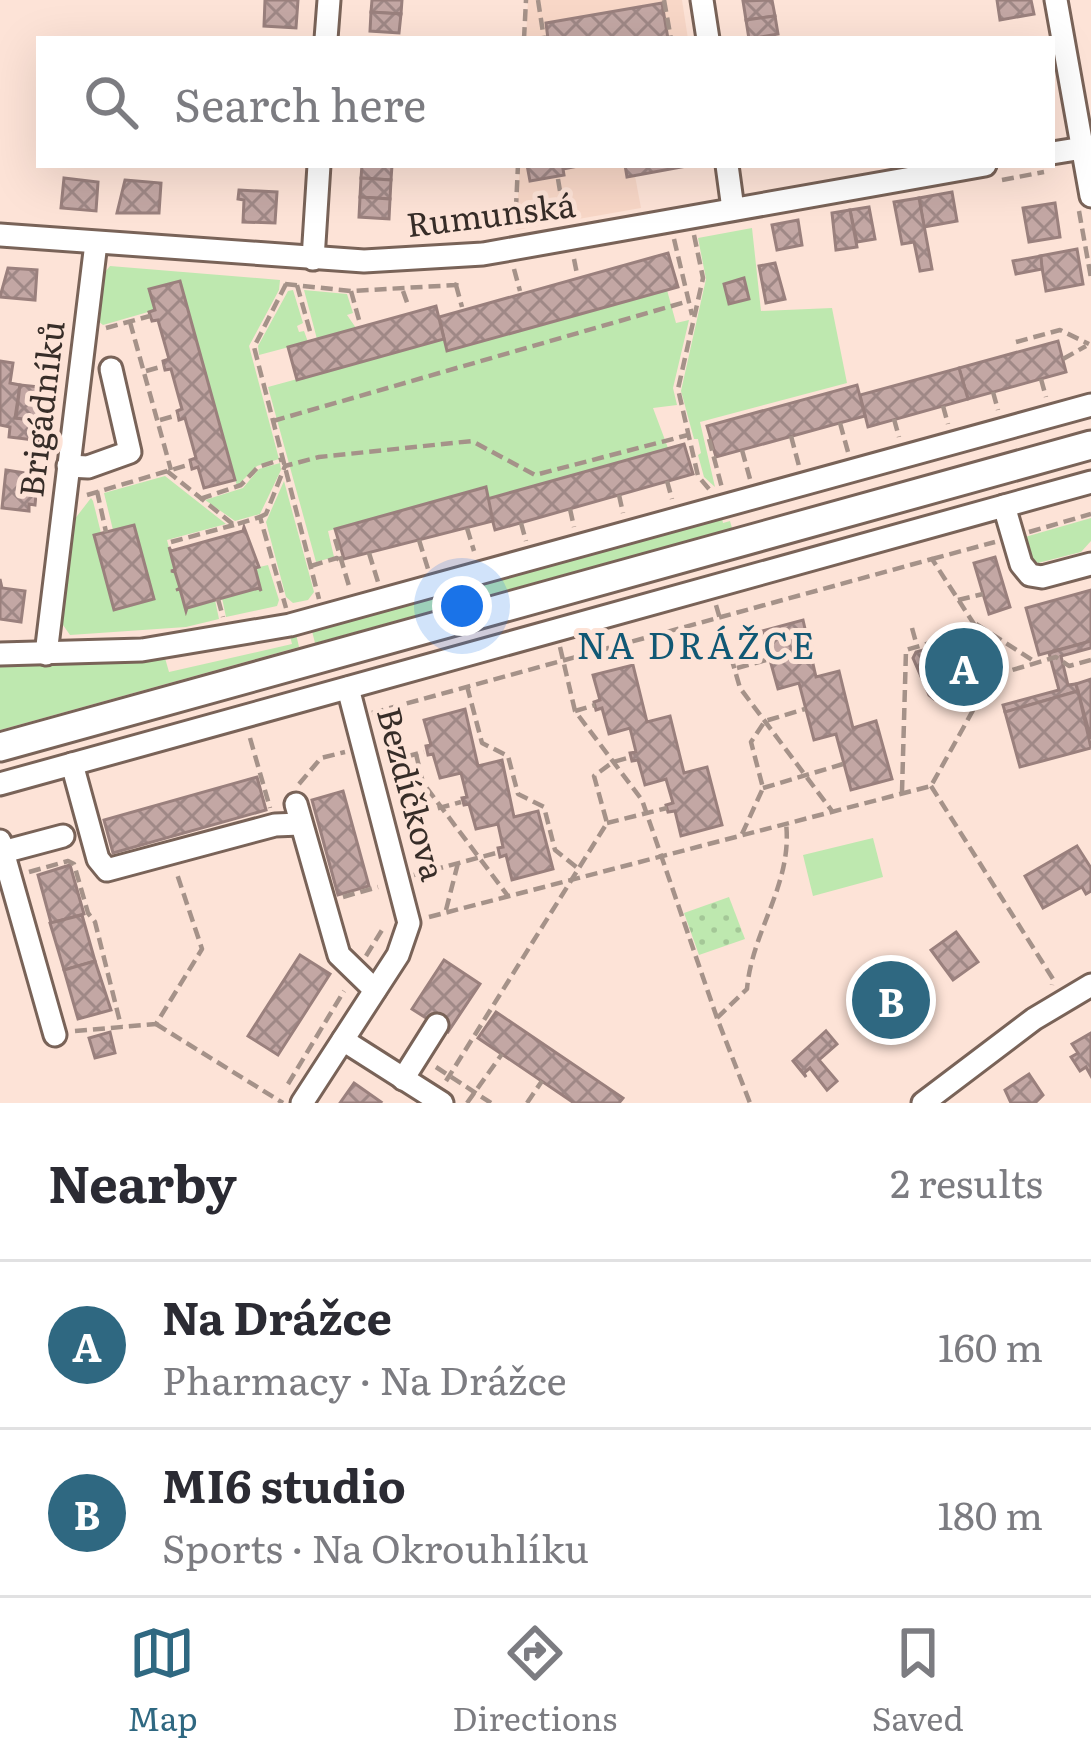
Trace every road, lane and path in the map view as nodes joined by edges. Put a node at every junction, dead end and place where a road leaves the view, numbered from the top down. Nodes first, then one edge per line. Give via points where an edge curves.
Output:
1 (329, 0) edge
2 (526, 0) edge
3 (538, 0) edge
4 (664, 0) edge
5 (702, 0) edge
6 (1056, 0) edge
7 (326, 36) edge
8 (524, 36) edge
9 (544, 36) edge
10 (670, 36) edge
11 (708, 36) edge
12 (1083, 148) junction
13 (1055, 153) edge
14 (319, 168) edge
15 (518, 168) edge
16 (727, 168) edge
17 (968, 168) edge
18 (557, 179) dead end
19 (1085, 204) edge
20 (733, 209) junction
21 (690, 218) junction
22 (566, 227) dead end
23 (514, 234) dead end
24 (0, 236) edge
25 (674, 239) dead end
26 (96, 243) junction
27 (313, 259) junction
28 (574, 259) dead end
29 (514, 268) dead end
30 (578, 274) dead end
31 (1091, 278) edge
32 (297, 285) dead end
33 (456, 285) dead end
34 (285, 288) dead end
35 (351, 290) dead end
36 (403, 290) dead end
37 (520, 291) dead end
38 (688, 301) junction
39 (462, 307) dead end
40 (409, 308) dead end
41 (150, 316) dead end
42 (359, 320) dead end
43 (693, 320) junction
44 (130, 322) junction
45 (95, 331) dead end
46 (311, 335) dead end
47 (1016, 342) dead end
48 (1090, 344) edge
49 (1063, 359) dead end
50 (164, 366) dead end
51 (111, 369) dead end
52 (144, 372) junction
53 (1041, 379) dead end
54 (993, 392) dead end
55 (1046, 398) dead end
56 (1091, 405) edge
57 (944, 406) dead end
58 (998, 411) dead end
59 (178, 415) dead end
60 (158, 421) junction
61 (273, 421) junction
62 (840, 423) dead end
63 (948, 425) dead end
64 (688, 435) junction
65 (791, 436) dead end
66 (709, 439) dead end
67 (1091, 445) edge
68 (742, 450) dead end
69 (284, 463) junction
70 (191, 464) dead end
71 (68, 466) junction
72 (854, 470) junction
73 (169, 471) junction
74 (698, 476) dead end
75 (750, 480) dead end
76 (804, 484) junction
77 (1090, 487) edge
78 (722, 488) dead end
79 (97, 491) junction
80 (200, 499) junction
81 (64, 504) junction
82 (1004, 506) junction
83 (260, 517) junction
84 (234, 525) junction
85 (467, 528) dead end
86 (106, 532) dead end
87 (335, 539) dead end
88 (419, 540) dead end
89 (171, 542) dead end
90 (369, 553) dead end
91 (271, 554) junction
92 (256, 558) dead end
93 (342, 563) junction
94 (1091, 564) edge
95 (310, 566) junction
96 (481, 573) junction
97 (433, 585) junction
98 (711, 587) junction
99 (351, 591) dead end
100 (982, 594) dead end
101 (218, 599) dead end
102 (384, 599) junction
103 (958, 600) junction
104 (323, 616) junction
105 (719, 617) junction
106 (971, 621) junction
107 (224, 622) dead end
108 (290, 626) junction
109 (912, 628) dead end
110 (977, 629) junction
111 (556, 631) junction
112 (918, 646) junction
113 (0, 654) edge
114 (46, 654) junction
115 (563, 660) junction
116 (766, 660) dead end
117 (1091, 660) edge
118 (972, 663) dead end
119 (1036, 663) junction
120 (1000, 664) junction
121 (735, 669) junction
122 (1004, 672) junction
123 (467, 686) junction
124 (348, 688) junction
125 (595, 705) dead end
126 (806, 709) dead end
127 (575, 711) junction
128 (243, 716) junction
129 (356, 717) junction
130 (765, 721) junction
131 (0, 747) edge
132 (345, 752) dead end
133 (424, 752) dead end
134 (416, 754) junction
135 (631, 757) dead end
136 (614, 762) junction
137 (72, 764) junction
138 (843, 764) dead end
139 (369, 766) junction
140 (805, 775) junction
141 (0, 784) edge
142 (931, 786) junction
143 (764, 788) junction
144 (902, 793) junction
145 (461, 802) dead end
146 (294, 804) junction
147 (441, 808) junction
148 (667, 808) dead end
149 (832, 811) junction
150 (646, 813) junction
151 (385, 823) junction
152 (607, 823) junction
153 (786, 823) junction
154 (742, 834) junction
155 (63, 836) dead end
156 (2, 846) edge
157 (170, 854) junction
158 (496, 854) dead end
159 (661, 855) junction
160 (478, 858) junction
161 (458, 863) junction
162 (580, 870) junction
163 (10, 877) junction
164 (400, 878) junction
165 (574, 880) junction
166 (371, 889) dead end
167 (508, 896) junction
168 (340, 898) dead end
169 (445, 912) junction
170 (409, 922) junction
171 (355, 973) junction
172 (1091, 986) edge
173 (375, 990) junction
174 (1061, 1002) junction
175 (716, 1018) junction
176 (156, 1024) junction
177 (437, 1025) dead end
178 (122, 1026) junction
179 (55, 1035) joint
180 (343, 1040) junction
181 (502, 1054) dead end
182 (418, 1055) junction
183 (449, 1076) junction
184 (403, 1079) junction
185 (542, 1081) dead end
186 (475, 1092) junction
187 (438, 1101) edge
188 (285, 1102) edge
189 (467, 1103) edge
190 (491, 1103) edge
191 (527, 1103) edge
192 (750, 1103) edge
193 (923, 1103) edge

1 - 7 street
2 - 8 path
3 - 9 path
4 - 10 path
5 - 11 street
6 - 12 street
12 - 13 street
12 - 19 street
14 - 27 street
15 - 23 path
16 - 20 street
17 - 20 street, Rumunská
18 - 22 path
19 - 31 path
20 - 21 street, Rumunská
21 - 27 street, Rumunská via 482,254
21 - 43 path via 703,278
24 - 26 street, Rumunská
25 - 38 path
26 - 27 street, Rumunská
26 - 71 street, Brigádníků
28 - 30 path
29 - 37 path
32 - 46 path
33 - 39 path
34 - 61 path via 254,347
35 - 42 path
36 - 40 path
38 - 43 path
38 - 61 path
41 - 44 path
43 - 64 path via 678,389
44 - 45 path
44 - 52 path
47 - 48 path via 1060,330
48 - 49 path
50 - 52 path
51 - 71 street via 131,450
52 - 60 path
53 - 55 path
54 - 58 path
56 - 72 street
57 - 63 path
59 - 60 path
60 - 73 path
61 - 69 path
62 - 72 path
64 - 69 path via 535,475 472,441
64 - 74 path
65 - 76 path
66 - 78 path
67 - 131 main road
68 - 75 path
69 - 80 path via 258,467 242,485
69 - 83 path
69 - 95 path
70 - 73 path
71 - 81 street, Brigádníků
72 - 76 street
73 - 79 path
73 - 80 path
76 - 96 street
77 - 82 street
79 - 81 path
79 - 86 path
80 - 84 path
81 - 114 street, Brigádníků
82 - 94 street via 1030,575
82 - 98 street
83 - 84 path
83 - 91 path
84 - 89 path
85 - 96 path
87 - 93 path
88 - 97 path
90 - 102 path
91 - 92 path
91 - 108 path
93 - 95 path
93 - 99 path
95 - 104 path
96 - 97 street
97 - 102 street
98 - 105 path
98 - 111 street
100 - 103 path
101 - 107 path
102 - 104 street
103 - 105 path via 932,559
103 - 106 path
104 - 108 street
105 - 115 path
105 - 121 path
106 - 110 path
106 - 119 path
108 - 114 street via 142,650
109 - 112 path
110 - 112 path
110 - 120 path
111 - 115 path
111 - 124 street
112 - 144 path via 906,650
113 - 114 street
115 - 123 path
115 - 127 path
116 - 121 path
117 - 119 path
118 - 120 path
119 - 122 path
120 - 122 path
121 - 130 path
122 - 142 path via 987,681
123 - 129 path
123 - 162 path via 482,743 508,756 518,794 544,807 556,850
124 - 128 street
124 - 129 street, Bezdíčkova
125 - 127 path
126 - 130 path
127 - 136 path
128 - 137 street
128 - 146 path via 272,816
129 - 139 street, Bezdíčkova
130 - 140 path
130 - 143 path via 751,742
132 - 146 path via 321,758
133 - 134 path
134 - 139 path
134 - 147 path
135 - 136 path
136 - 150 path
136 - 152 path via 594,776
137 - 141 street
137 - 157 street via 104,869
138 - 140 path
139 - 151 street, Bezdíčkova
140 - 143 path
140 - 149 path
142 - 144 path
142 - 174 path
143 - 154 path
144 - 149 path
145 - 147 path
146 - 157 street via 275,825
146 - 171 street via 339,955
147 - 151 path
147 - 160 path
148 - 150 path
149 - 153 path
150 - 152 path
150 - 159 path
151 - 164 street, Bezdíčkova
152 - 162 path
153 - 154 path
153 - 175 path via 785,867 749,959 747,989
154 - 159 path
155 - 156 street
156 - 163 street
157 - 176 path via 202,950
158 - 160 path
159 - 165 path
159 - 175 path
160 - 161 path
160 - 167 path
161 - 164 path
161 - 169 path
162 - 165 path
163 - 178 path via 74,864
163 - 179 street
164 - 170 street, Bezdíčkova
165 - 167 path
165 - 183 path
166 - 168 path
167 - 169 path
169 - 170 path
170 - 171 path via 386,925
170 - 173 street, Bezdíčkova
171 - 173 street
171 - 188 path
172 - 174 street
173 - 180 street, Bezdíčkova
174 - 193 street
175 - 192 path
176 - 178 path
176 - 188 path
177 - 182 street
178 - 179 path
180 - 184 street
180 - 188 street, Bezdíčkova
181 - 186 path
182 - 183 path
182 - 184 street
183 - 186 path
183 - 187 path
184 - 187 street
185 - 191 path
186 - 189 path
186 - 190 path

